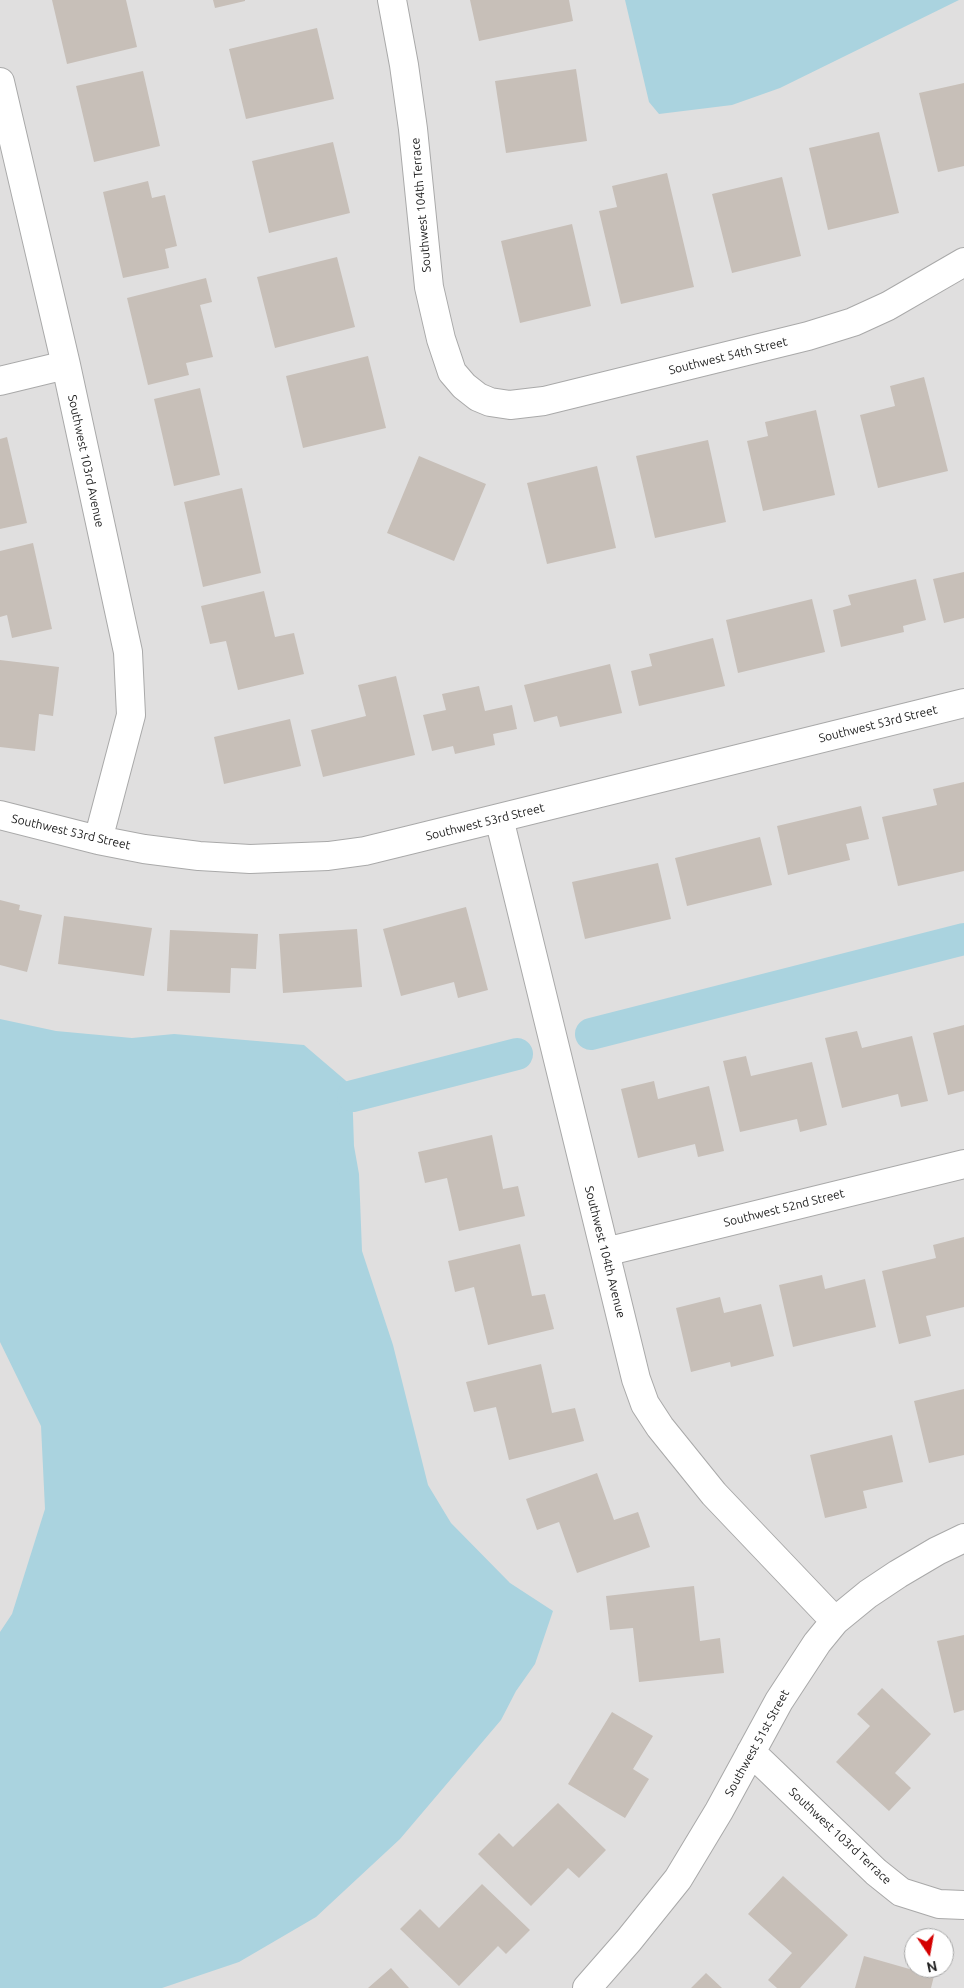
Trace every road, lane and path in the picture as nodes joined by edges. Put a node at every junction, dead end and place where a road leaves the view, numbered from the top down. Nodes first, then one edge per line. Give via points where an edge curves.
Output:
1 (392, 0) edge
2 (0, 82) edge
3 (964, 262) edge
4 (66, 365) junction
5 (0, 381) edge
6 (478, 397) joint
7 (964, 703) edge
8 (0, 815) edge
9 (499, 818) junction
10 (98, 840) junction
11 (964, 1164) edge
12 (605, 1252) junction
13 (964, 1538) edge
14 (835, 1621) junction
15 (751, 1752) junction
16 (951, 1904) edge
17 (587, 1988) edge

1 - 6 street, Southwest 104th Terrace via 413,129 429,287 452,372
2 - 4 street, Southwest 103rd Avenue
3 - 6 street, Southwest 54th Street via 888,306 853,322 808,336 544,401 510,405
4 - 5 street
4 - 10 street, Southwest 103rd Avenue via 128,652 131,715
7 - 9 street, Southwest 53rd Street
8 - 10 street, Southwest 53rd Street
9 - 10 street, Southwest 53rd Street via 365,850 285,859 199,856
9 - 12 street, Southwest 104th Avenue
11 - 12 street, Southwest 52nd Street
12 - 14 street, Southwest 104th Avenue via 645,1404 714,1494
13 - 14 street, Southwest 51st Street via 898,1574
14 - 15 street, Southwest 51st Street via 779,1701
15 - 16 street, Southwest 103rd Terrace via 901,1892
15 - 17 street, Southwest 51st Street via 678,1879

